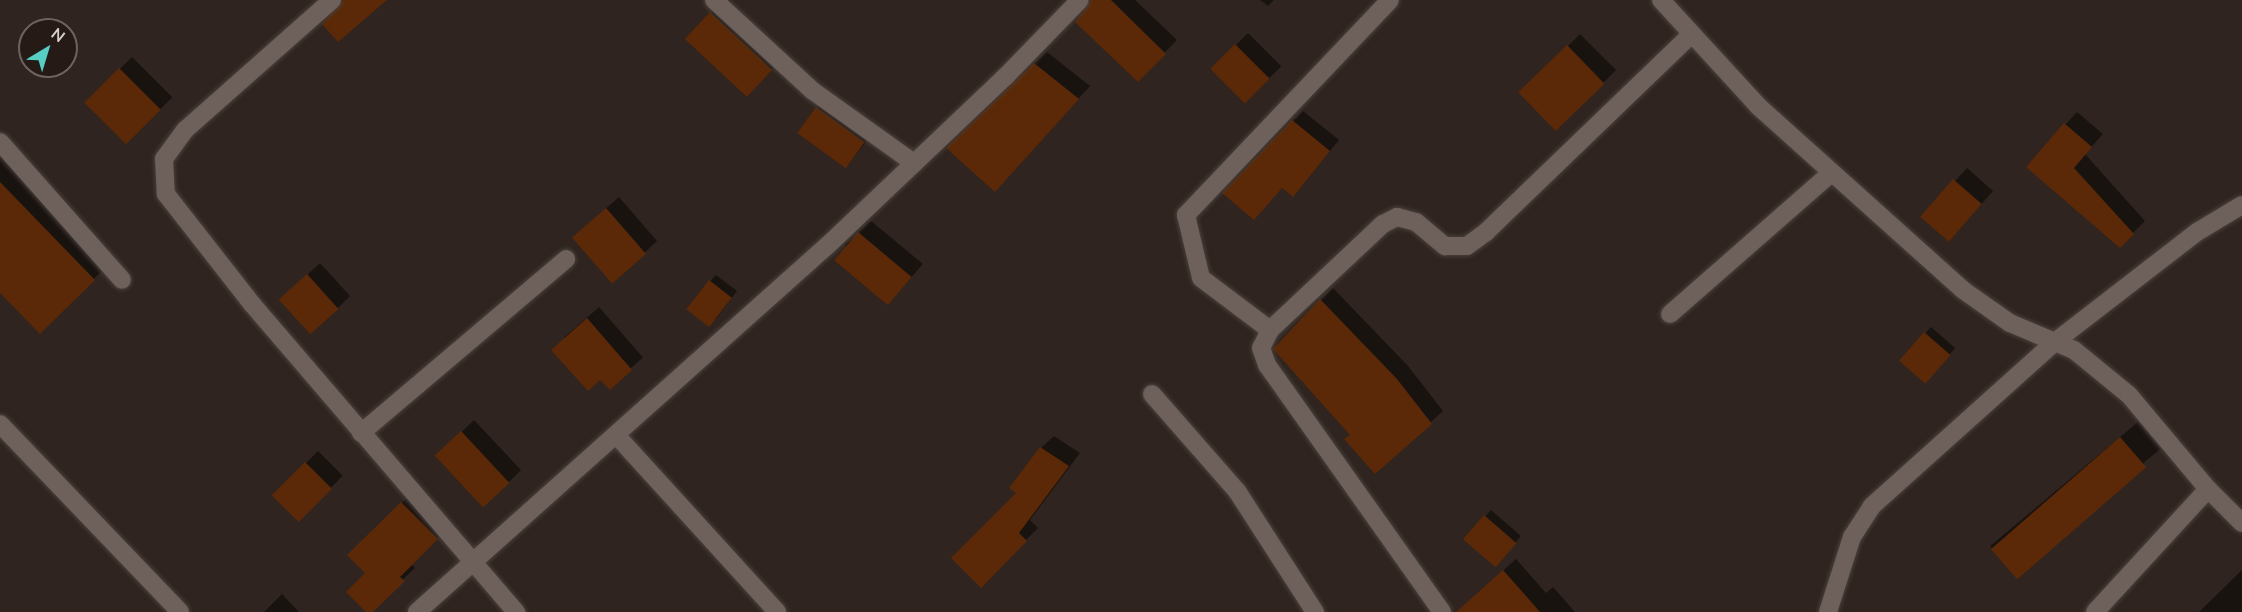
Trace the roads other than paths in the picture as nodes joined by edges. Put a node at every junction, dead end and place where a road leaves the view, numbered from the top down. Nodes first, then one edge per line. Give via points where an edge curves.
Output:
1 (332, 0) edge
2 (714, 0) edge
3 (1080, 0) edge
4 (1390, 0) edge
5 (1660, 0) edge
6 (1691, 35) junction
7 (0, 142) edge
8 (914, 163) junction
9 (1831, 173) junction
10 (2242, 204) edge
11 (566, 259) dead end
12 (122, 280) dead end
13 (1670, 314) dead end
14 (1270, 330) junction
15 (2056, 341) junction
16 (1152, 394) dead end
17 (0, 424) edge
18 (361, 433) junction
19 (617, 436) junction
20 (2208, 489) junction
21 (2242, 523) edge
22 (473, 564) junction
23 (180, 612) edge
24 (417, 612) edge
25 (516, 612) edge
26 (777, 612) edge
27 (1315, 612) edge
28 (1443, 612) edge
29 (1828, 612) edge
30 (2095, 612) edge

1 - 18 street via 185,130 164,159 166,194
2 - 8 street via 813,91
3 - 8 street
4 - 14 street via 1186,215 1201,278
5 - 6 street
6 - 9 street via 1758,106
6 - 14 street via 1467,246 1445,246 1416,222 1397,217 1383,224
7 - 12 street
8 - 19 street
9 - 13 street
9 - 15 street via 1963,290 2010,323
10 - 15 street via 2205,226
11 - 18 street
14 - 28 street via 1261,348 1267,365
15 - 20 street via 2091,363 2129,395
15 - 29 street via 1872,506 1852,537
16 - 27 street via 1237,491
17 - 23 street
18 - 22 street
19 - 22 street
19 - 26 street
20 - 21 street
20 - 30 street
22 - 24 street
22 - 25 street

